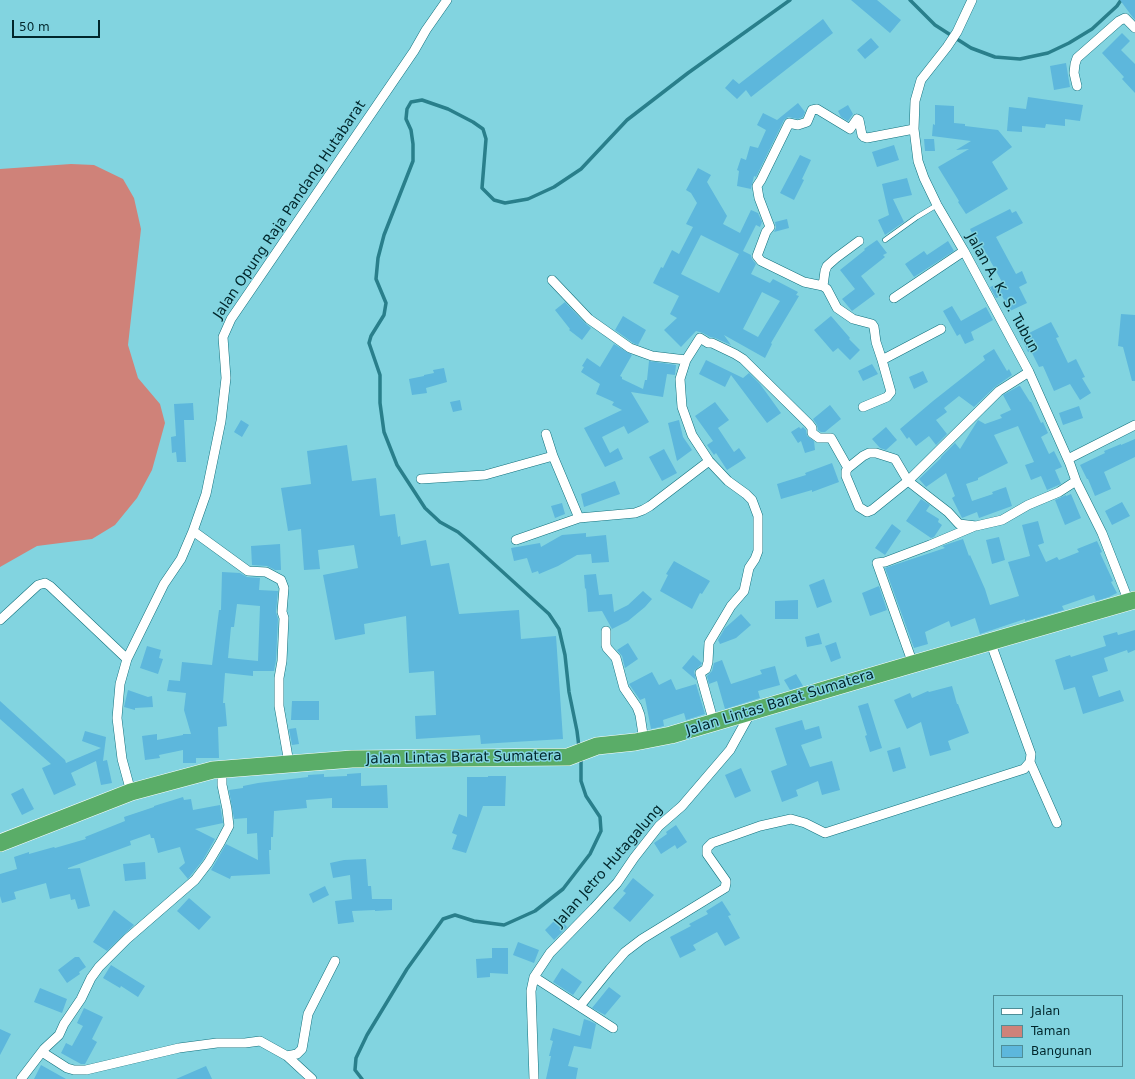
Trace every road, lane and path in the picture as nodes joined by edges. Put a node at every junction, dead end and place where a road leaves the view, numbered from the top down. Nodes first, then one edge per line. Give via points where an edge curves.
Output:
1 (447, 0) edge
2 (972, 0) edge
3 (1135, 28) edge
4 (1077, 86) dead end
5 (914, 129) junction
6 (937, 206) junction
7 (885, 240) dead end
8 (859, 241) dead end
9 (964, 251) junction
10 (552, 280) dead end
11 (823, 286) junction
12 (894, 298) dead end
13 (942, 329) dead end
14 (686, 360) junction
15 (882, 360) junction
16 (1029, 372) junction
17 (863, 408) dead end
18 (1135, 425) edge
19 (546, 434) dead end
20 (553, 456) junction
21 (1068, 459) junction
22 (709, 461) junction
23 (848, 468) junction
24 (421, 479) dead end
25 (908, 481) junction
26 (1076, 481) junction
27 (579, 518) junction
28 (976, 526) junction
29 (193, 531) junction
30 (516, 540) dead end
31 (1132, 601) edge
32 (0, 620) edge
33 (606, 631) dead end
34 (990, 641) junction
35 (127, 659) junction
36 (913, 664) junction
37 (752, 711) junction
38 (714, 723) junction
39 (644, 741) junction
40 (1030, 762) junction
41 (289, 763) junction
42 (222, 769) junction
43 (131, 792) junction
44 (1057, 823) dead end
45 (0, 843) edge
46 (335, 961) dead end
47 (534, 977) junction
48 (580, 1006) junction
49 (613, 1028) dead end
50 (42, 1052) junction
51 (287, 1056) junction
52 (21, 1079) edge
53 (312, 1079) edge
54 (534, 1079) edge

1 - 29 street, Jalan Opung Raja Pandang Hutabarat via 231,319 223,337 226,378 221,421 206,494
2 - 5 street, Jalan A. K. S. Tubun via 956,32 921,80 915,101
3 - 4 street via 1125,18 1077,58 1074,73
5 - 6 street, Jalan A. K. S. Tubun via 918,161
5 - 11 street via 867,138 862,135 859,120 857,119 850,129 818,109 812,110 804,124 789,123 757,186 770,227 757,256 761,261 804,282
6 - 7 lane
6 - 9 street, Jalan A. K. S. Tubun
8 - 11 street via 827,266
9 - 12 street
9 - 16 street, Jalan A. K. S. Tubun
10 - 14 street via 589,319 630,348 652,356
11 - 15 street via 837,308 853,319 872,324
13 - 15 street
14 - 22 street via 680,379 682,407 692,435
14 - 23 street via 700,338 743,359 809,424 812,433 819,438 831,438
15 - 17 street via 890,392 887,397
16 - 21 street, Jalan A. K. S. Tubun
16 - 25 street via 999,390
18 - 21 street
19 - 20 street
20 - 24 street via 485,475
20 - 27 street
21 - 26 street, Jalan A. K. S. Tubun
22 - 27 street via 643,510
22 - 38 street via 752,500 758,516 758,551 749,568 744,591 731,606 709,643 706,669 700,673
23 - 25 street via 863,456 876,452 895,459
23 - 25 street via 846,476 859,507 867,512
25 - 28 street via 959,524
26 - 28 street via 1002,520
26 - 31 street, Jalan A. K. S. Tubun
27 - 30 street
28 - 36 street via 930,546 877,563
29 - 35 street, Jalan Opung Raja Pandang Hutabarat via 181,559 164,584
29 - 41 street via 248,571 266,572 281,580 284,588 284,618 279,706
31 - 34 highway, Jalan Lintas Barat Sumatera
32 - 35 street via 38,585 45,583
33 - 39 street via 607,648 616,658 624,688 640,715
34 - 36 highway, Jalan Lintas Barat Sumatera
34 - 40 street via 1031,754
35 - 43 street, Jalan Opung Raja Pandang Hutabarat via 120,684 117,718 122,759
36 - 37 highway, Jalan Lintas Barat Sumatera
37 - 38 highway, Jalan Lintas Barat Sumatera
37 - 47 street, Jalan Jetro Hutagalung via 730,750 682,806 659,826 617,882 550,953
38 - 39 highway, Jalan Lintas Barat Sumatera
39 - 41 highway, Jalan Lintas Barat Sumatera via 597,746 568,758 352,759
40 - 44 street
40 - 48 street via 1024,769 825,833 791,819 712,842 707,848 707,854 726,881 725,888 642,938 625,952
41 - 42 highway, Jalan Lintas Barat Sumatera
42 - 43 highway, Jalan Lintas Barat Sumatera
42 - 50 street via 229,826 208,863 195,880 99,967 59,1035
43 - 45 highway, Jalan Lintas Barat Sumatera
46 - 51 street via 308,1014 302,1049 297,1054
47 - 48 street
47 - 54 street, Jalan Jetro Hutagalung via 531,991
48 - 49 street
50 - 51 street via 74,1070 86,1070 179,1048 217,1043 260,1041
50 - 52 street
51 - 53 street

